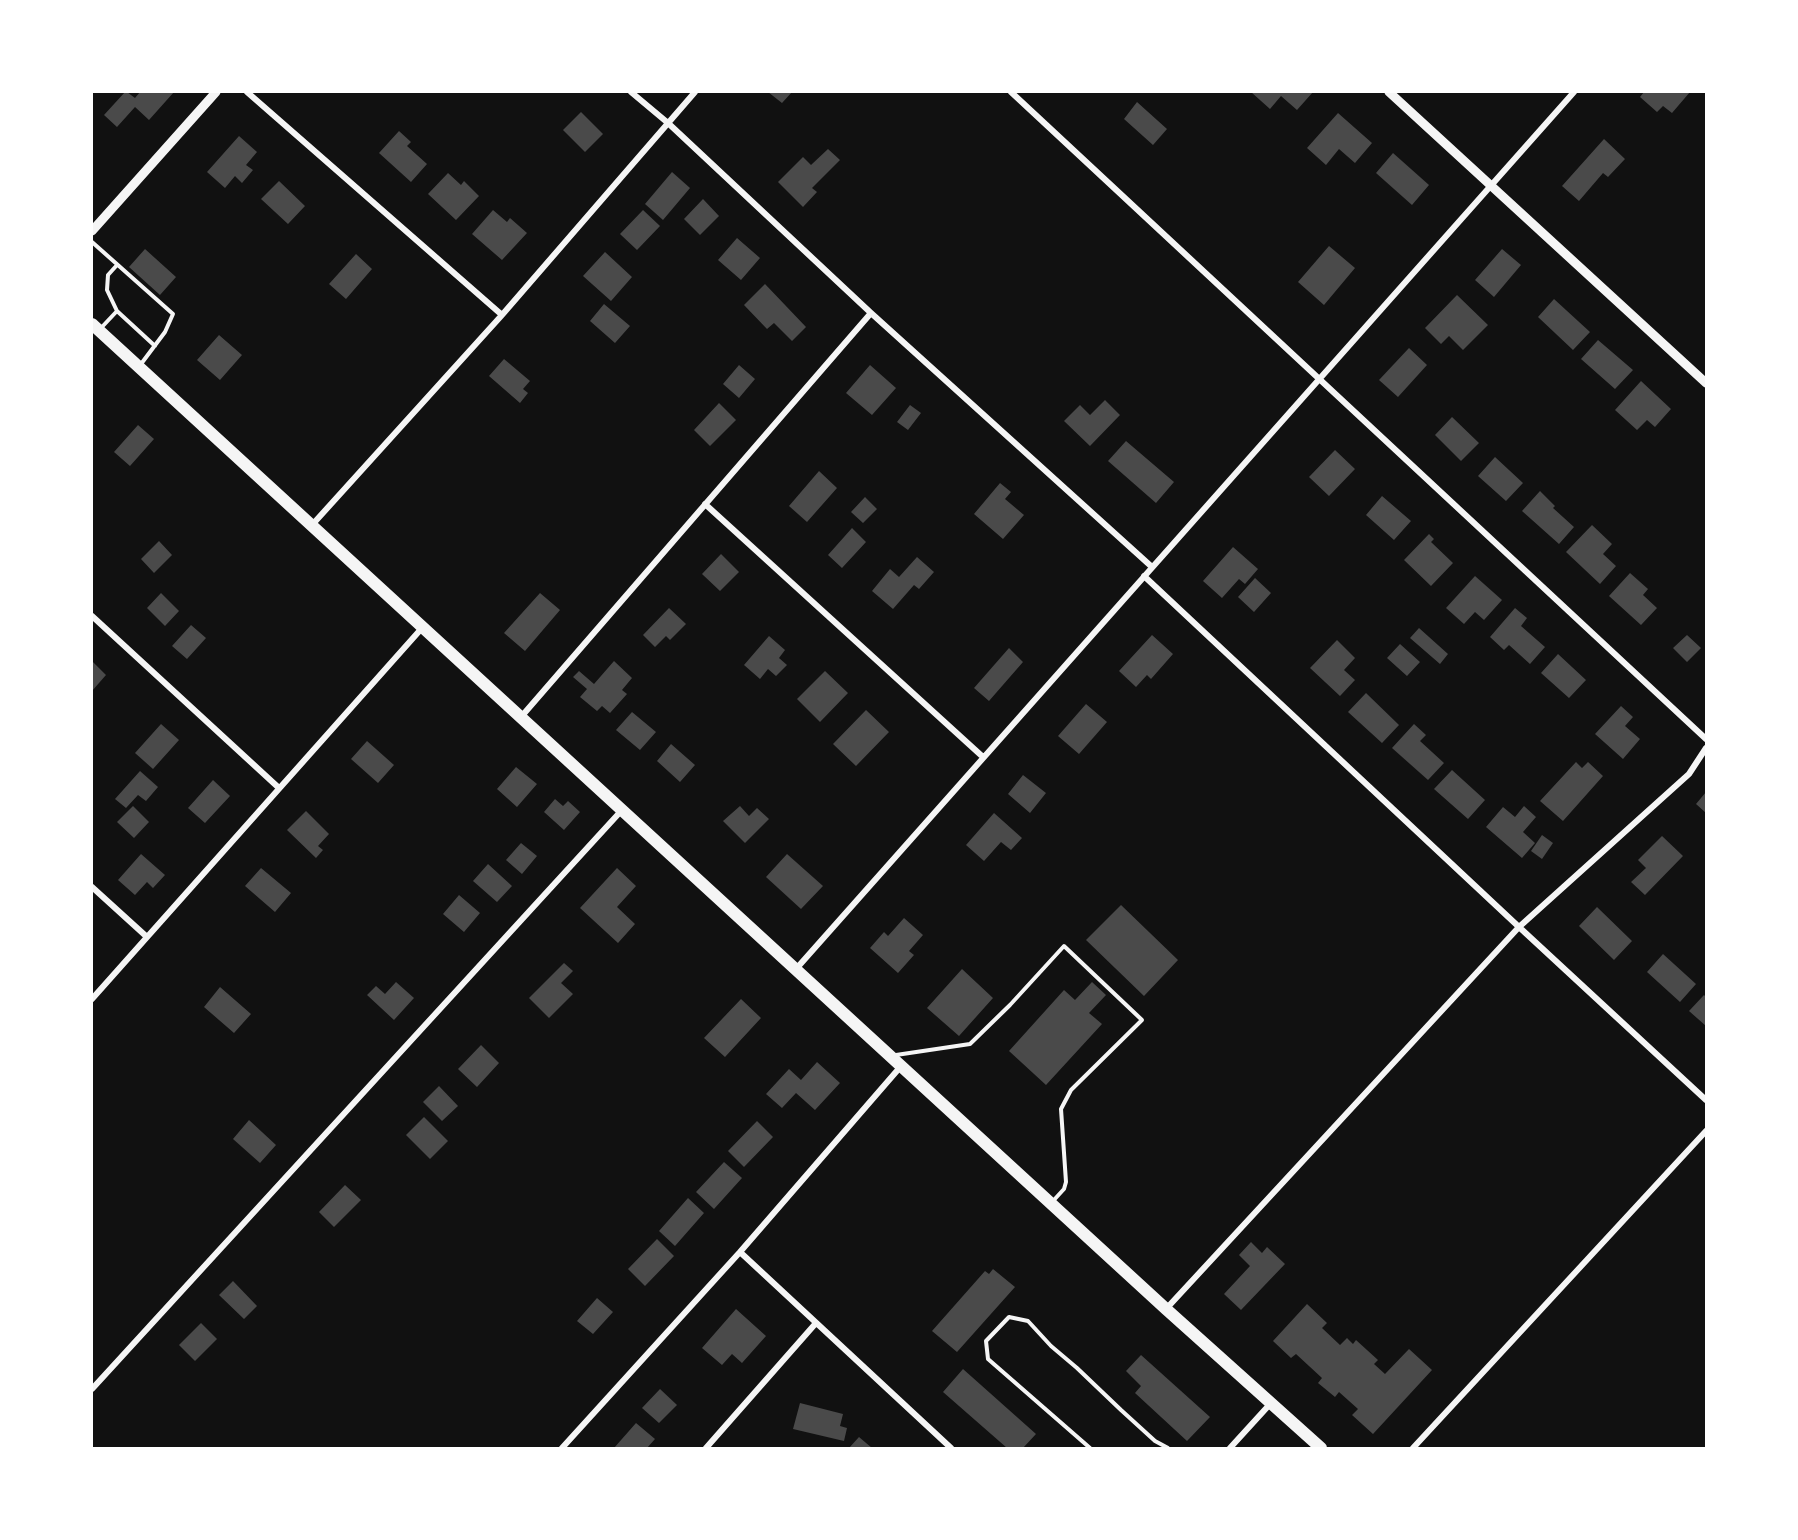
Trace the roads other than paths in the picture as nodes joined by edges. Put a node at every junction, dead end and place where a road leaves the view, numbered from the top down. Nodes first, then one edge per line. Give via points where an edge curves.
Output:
1 (216, 92) edge
2 (247, 92) edge
3 (631, 92) edge
4 (695, 92) edge
5 (1011, 92) edge
6 (1389, 92) edge
7 (1575, 92) edge
8 (668, 123) junction
9 (1491, 185) junction
10 (92, 231) edge
11 (92, 242) edge
12 (117, 265) junction
13 (117, 311) junction
14 (871, 313) junction
15 (502, 315) junction
16 (95, 330) edge
17 (155, 346) junction
18 (139, 367) junction
19 (1320, 379) junction
20 (1707, 383) edge
21 (705, 504) junction
22 (312, 526) junction
23 (1152, 567) junction
24 (1144, 576) junction
25 (92, 616) edge
26 (423, 627) junction
27 (521, 717) junction
28 (1707, 739) edge
29 (1707, 748) edge
30 (983, 757) junction
31 (279, 788) junction
32 (622, 810) junction
33 (92, 887) edge
34 (1519, 927) junction
35 (147, 937) junction
36 (796, 969) junction
37 (92, 999) edge
38 (892, 1056) junction
39 (902, 1065) junction
40 (1707, 1100) edge
41 (1707, 1131) edge
42 (1052, 1203) junction
43 (740, 1252) junction
44 (1166, 1308) junction
45 (816, 1323) junction
46 (92, 1389) edge
47 (1271, 1403) junction
48 (562, 1449) edge
49 (706, 1449) edge
50 (951, 1449) edge
51 (1090, 1449) edge
52 (1168, 1449) edge
53 (1230, 1449) edge
54 (1321, 1449) edge
55 (1413, 1449) edge

1 - 10 street
2 - 15 street
3 - 8 street
4 - 8 street
5 - 19 street
6 - 9 street
7 - 9 street
8 - 14 street
8 - 15 street
9 - 19 street
9 - 20 street
11 - 12 lane
12 - 13 lane via 108,275 107,290
12 - 17 lane via 173,314
13 - 16 lane
13 - 17 lane
14 - 21 street
14 - 23 street
15 - 22 street
16 - 18 main road
17 - 18 lane
18 - 22 main road
19 - 23 street
19 - 28 street
21 - 27 street
21 - 30 street
22 - 26 main road
23 - 24 street
24 - 30 street
24 - 34 street
25 - 31 street
26 - 27 main road
26 - 31 street
27 - 32 main road
29 - 34 street via 1689,774
30 - 36 street
31 - 35 street
32 - 36 main road
32 - 46 street
33 - 35 street
34 - 40 street
34 - 44 street
35 - 37 street
36 - 38 main road
38 - 39 main road
38 - 42 lane via 970,1044 1064,946 1142,1020 1071,1090 1060,1109 1066,1182
39 - 42 main road
39 - 43 street
41 - 55 street
42 - 44 main road
43 - 45 street
43 - 48 street
44 - 47 main road
45 - 49 street
45 - 50 street
47 - 53 street
47 - 54 main road
51 - 52 lane via 988,1359 986,1341 1009,1317 1028,1321

